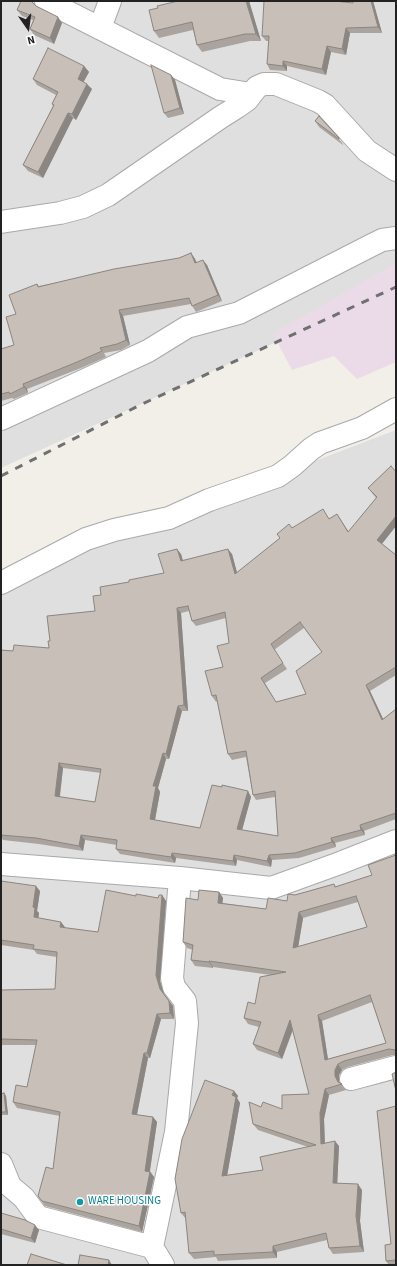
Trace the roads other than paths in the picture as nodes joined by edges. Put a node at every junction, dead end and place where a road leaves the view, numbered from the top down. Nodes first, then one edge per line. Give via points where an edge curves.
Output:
1 (46, 1) edge
2 (110, 1) edge
3 (100, 28) junction
4 (251, 94) junction
5 (396, 170) edge
6 (1, 222) edge
7 (396, 238) edge
8 (396, 409) edge
9 (1, 420) edge
10 (1, 583) edge
11 (396, 841) edge
12 (1, 864) edge
13 (180, 878) junction
14 (396, 1068) edge
15 (351, 1079) dead end
16 (1, 1164) edge
17 (158, 1256) edge

1 - 3 street
2 - 3 street
3 - 4 street via 220,89
4 - 5 street via 256,87 276,84 318,101 330,109 367,151
4 - 6 street via 237,108 108,195 83,207 60,213
7 - 9 street via 382,240 239,313 187,327 148,351
8 - 10 street via 362,428 320,443 278,476 209,500 170,518 114,530 86,540
11 - 13 street via 270,888
12 - 13 street
13 - 17 street via 172,978 174,987 185,1001 187,1023 176,1132
14 - 15 street
16 - 17 street via 10,1186 24,1198 38,1217

